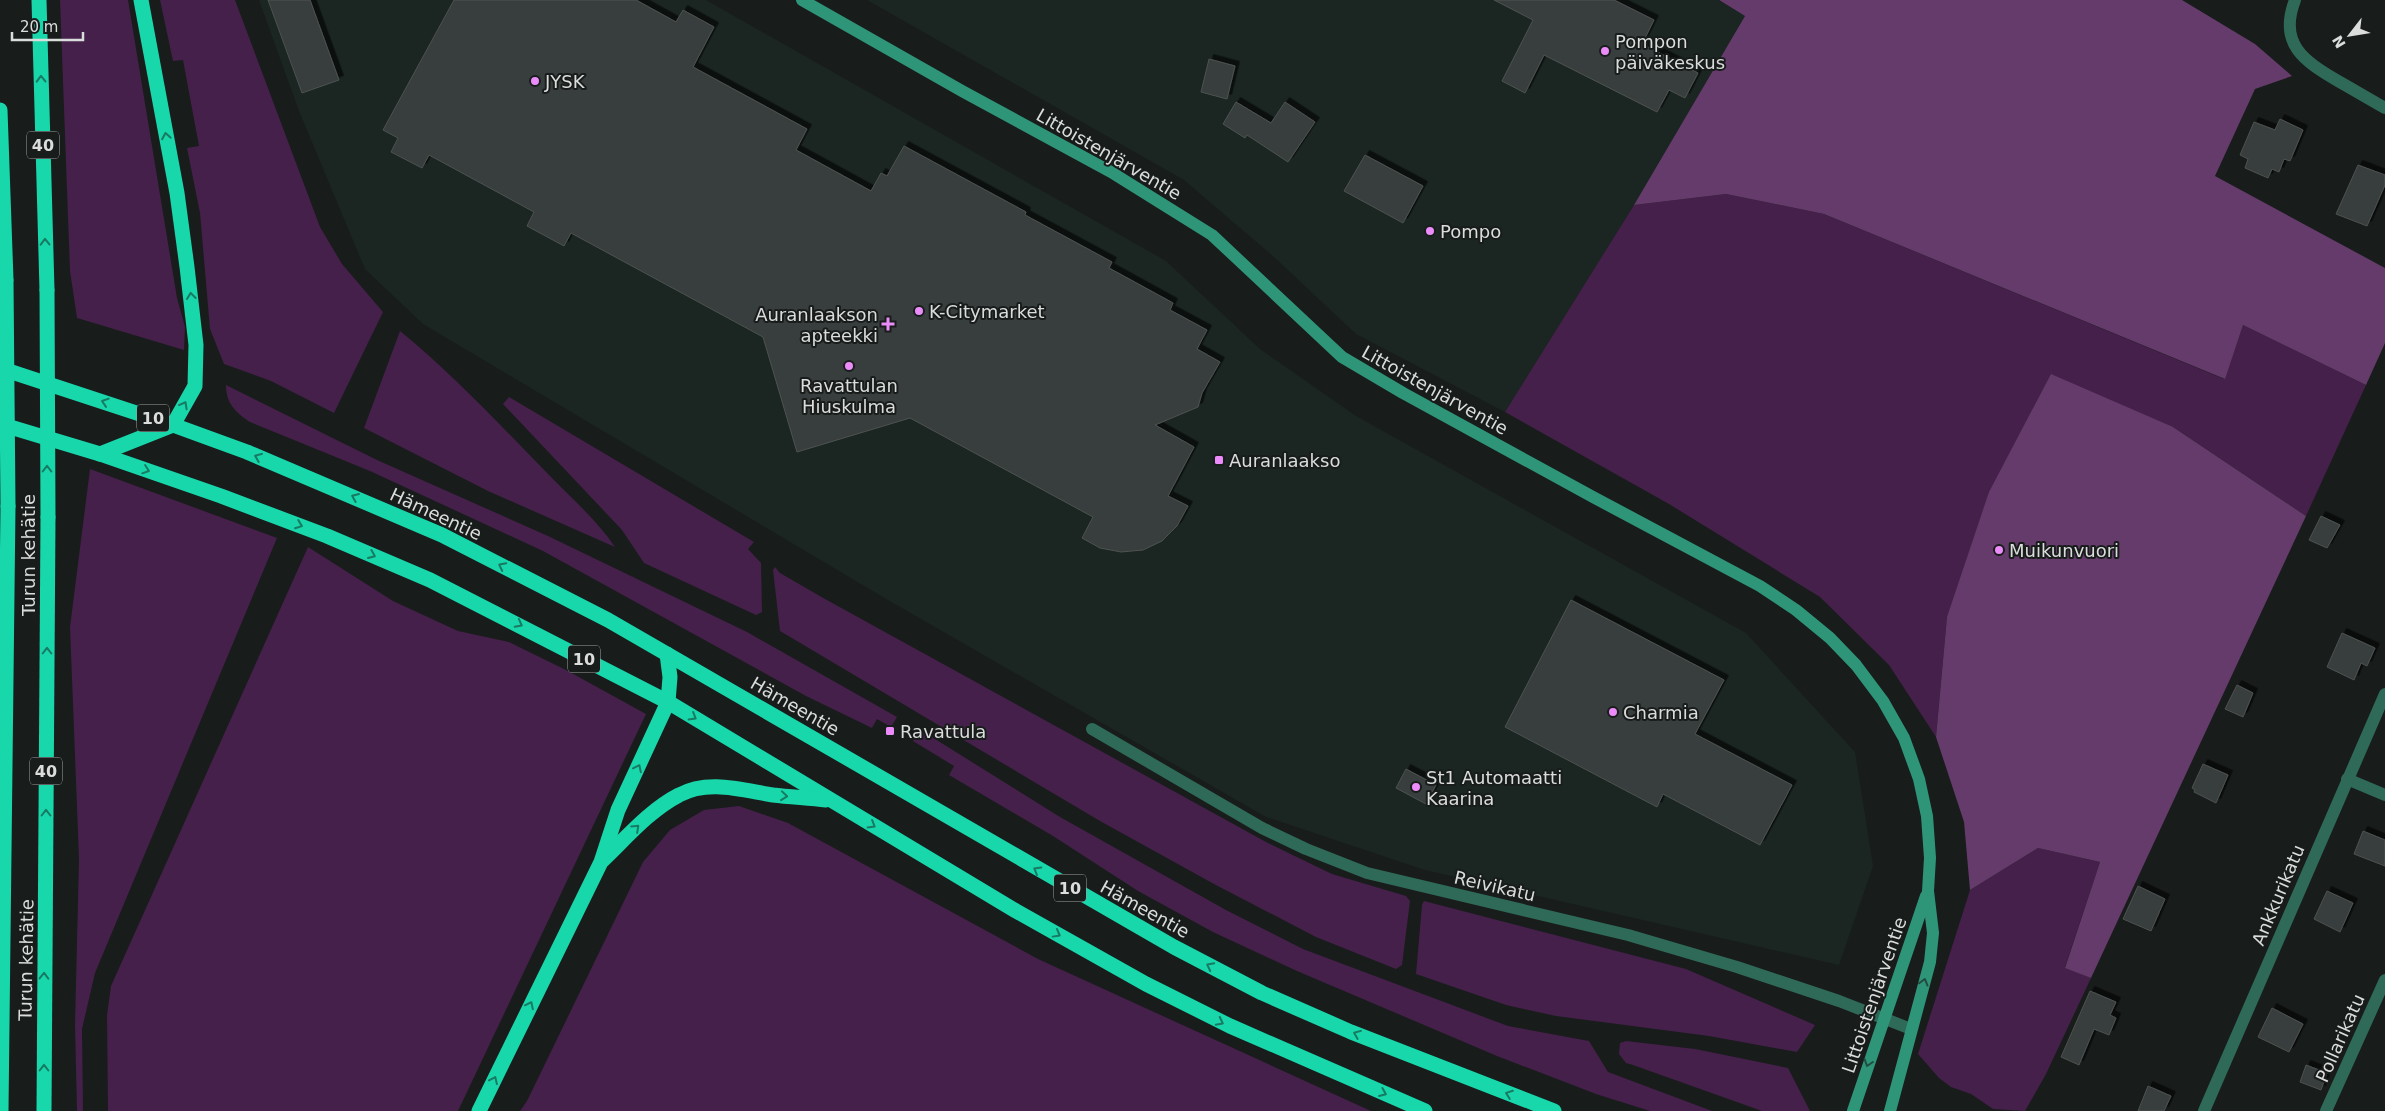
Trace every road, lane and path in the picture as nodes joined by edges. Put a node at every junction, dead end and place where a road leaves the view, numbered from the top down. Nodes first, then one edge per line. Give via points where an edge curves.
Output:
1 (39, 0) edge
2 (141, 0) edge
3 (802, 0) edge
4 (2295, 0) edge
5 (2385, 108) edge
6 (0, 110) edge
7 (0, 368) edge
8 (0, 424) edge
9 (173, 425) junction
10 (100, 454) junction
11 (667, 654) junction
12 (2385, 694) edge
13 (668, 702) junction
14 (1092, 729) dead end
15 (2347, 779) junction
16 (2385, 795) edge
17 (830, 800) junction
18 (601, 862) junction
19 (1928, 891) junction
20 (2385, 980) edge
21 (1884, 1017) junction
22 (1911, 1029) junction
23 (1, 1111) edge
24 (44, 1111) edge
25 (479, 1111) edge
26 (1425, 1111) edge
27 (1554, 1111) edge
28 (1853, 1111) edge
29 (1890, 1111) edge
30 (2204, 1111) edge
31 (2326, 1111) edge

24 -> 1 highway, Turun kehätie / 40, bridge via 47,290
9 -> 2 highway via 195,386 196,345 177,194
3 - 19 street, Littoistenjärventie via 1111,172 1212,235 1342,357 1760,586 1796,610 1856,665 1884,701 1904,738 1919,779 1927,816
4 - 5 street via 2289,27 2299,53 2312,65
6 - 23 highway, Turun kehätie / 40, bridge via 6,280 8,506
9 -> 7 highway, Hämeentie / 10
8 - 10 highway, 10
9 - 10 highway
11 -> 9 highway, Hämeentie / 10 via 442,535 303,475
10 -> 13 highway, 10 via 327,536 430,580
11 - 13 highway via 670,677
27 -> 11 highway, Hämeentie / 10 via 1351,1032 1262,993 1060,883
12 - 15 street, Ankkurikatu
13 -> 17 highway, 10
18 -> 13 highway via 618,810
14 - 21 street, Reivikatu via 1262,828 1367,873 1628,935 1747,970
15 - 16 street
15 - 30 street, Ankkurikatu
18 -> 17 highway via 661,807 680,794 702,787 733,787
17 -> 26 highway, 10 via 1146,984 1230,1026
25 -> 18 highway
19 - 21 street, Littoistenjärventie
22 -> 19 street, Littoistenjärventie via 1930,962 1933,933
20 - 31 street, Pollarikatu
21 - 22 street, Reivikatu
21 -> 28 street, Littoistenjärventie
22 - 29 street, Littoistenjärventie

